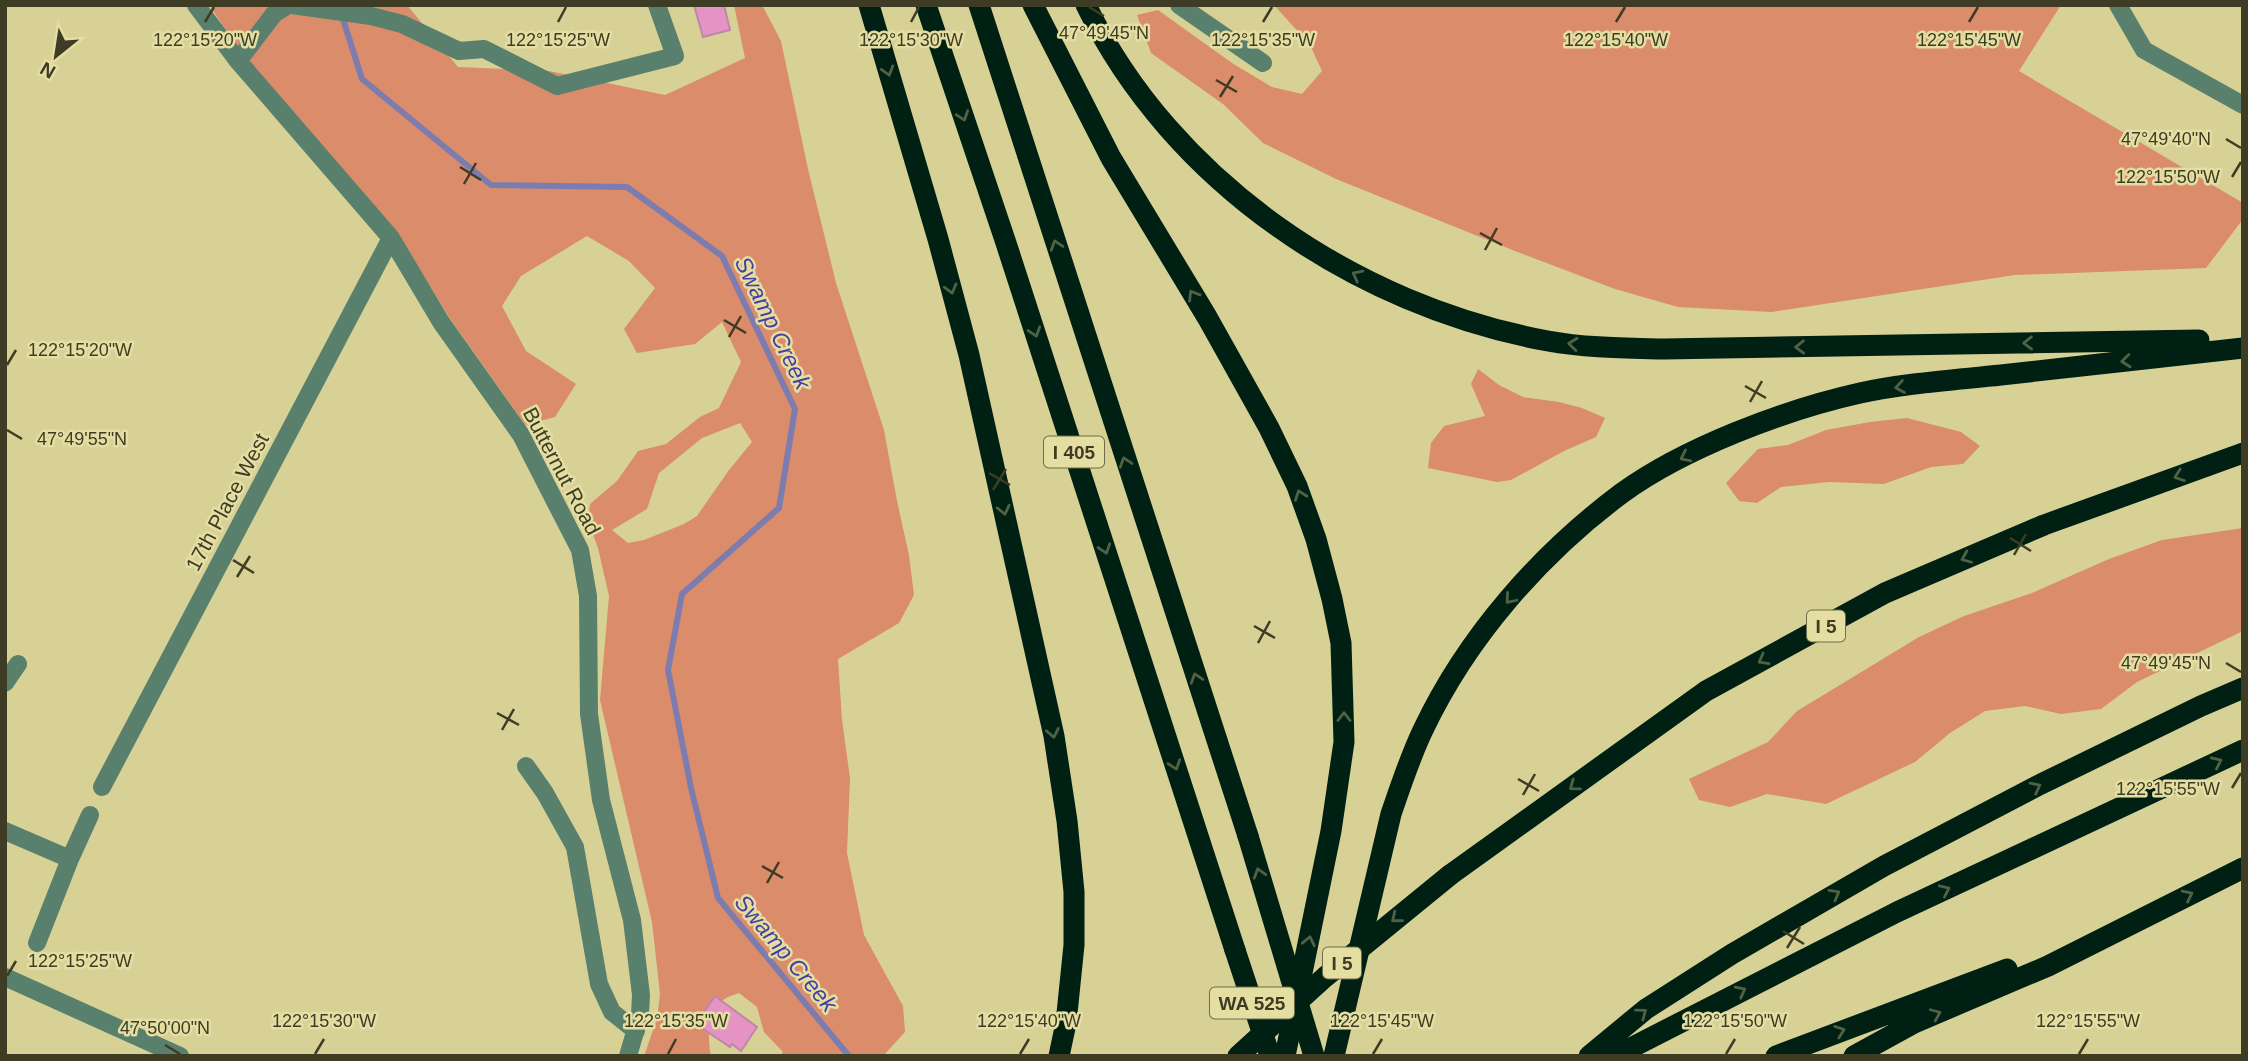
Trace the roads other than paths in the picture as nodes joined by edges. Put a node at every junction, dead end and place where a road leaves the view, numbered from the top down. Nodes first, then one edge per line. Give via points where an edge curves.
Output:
1 (196, 5) edge
2 (290, 5) edge
3 (657, 5) edge
4 (869, 5) edge
5 (926, 5) edge
6 (979, 5) edge
7 (1033, 5) edge
8 (1086, 5) edge
9 (1179, 5) edge
10 (2118, 5) edge
11 (238, 61) junction
12 (1263, 63) dead end
13 (2243, 105) edge
14 (391, 238) junction
15 (2243, 340) edge
16 (2243, 348) edge
17 (2243, 453) edge
18 (18, 664) dead end
19 (5, 683) edge
20 (2243, 688) edge
21 (2243, 750) edge
22 (526, 766) dead end
23 (102, 787) dead end
24 (90, 814) dead end
25 (5, 831) edge
26 (70, 859) junction
27 (2243, 867) edge
28 (2134, 922) junction
29 (37, 943) dead end
30 (1235, 950) junction
31 (5, 977) edge
32 (636, 1031) junction
33 (180, 1056) edge
34 (628, 1056) edge
35 (1059, 1056) edge
36 (1238, 1056) edge
37 (1262, 1056) edge
38 (1270, 1056) edge
39 (1285, 1056) edge
40 (1314, 1056) edge
41 (1334, 1056) edge
42 (1589, 1056) edge
43 (1615, 1056) edge
44 (1776, 1056) edge
45 (1854, 1056) edge

1 - 11 street, Butternut Road
2 - 3 street via 402,24 459,51 484,49 557,86 675,56
2 - 11 street via 274,14
4 -> 35 highway via 969,355 1054,736 1074,892 1074,945
5 -> 30 highway, I 405
40 -> 6 highway, I 405, bridge via 1248,836
39 -> 7 highway via 1331,831 1344,742 1341,643 1332,598 1297,486 1269,428 1111,159
15 -> 8 highway via 1664,349 1549,341 1489,328 1385,289 1299,242 1257,212 1158,115 1122,69
9 - 12 street
10 - 13 street via 2144,50
11 - 14 street, Butternut Road
14 - 23 street, 17th Place West
14 - 32 street, Butternut Road via 441,322 521,435 580,550 589,596 589,714 601,800 632,920 641,995
16 -> 41 highway via 1861,393 1764,422 1671,464 1624,492 1537,567 1469,650 1423,729 1391,814
17 -> 36 highway, I 5, bridge via 2044,525 1885,593 1706,691 1450,875 1325,977
18 - 19 street
42 -> 20 highway via 1646,1009 1884,866 2053,778
43 -> 21 highway via 1897,912
22 - 32 street via 575,847 599,984 612,1012
24 - 26 street
25 - 26 street
26 - 29 street
28 -> 27 highway
44 -> 28 highway
45 -> 28 highway via 1914,1023 2048,966
30 - 37 highway, bridge
30 - 38 highway, WA 525, bridge
31 - 33 street
32 - 34 street, Butternut Road

